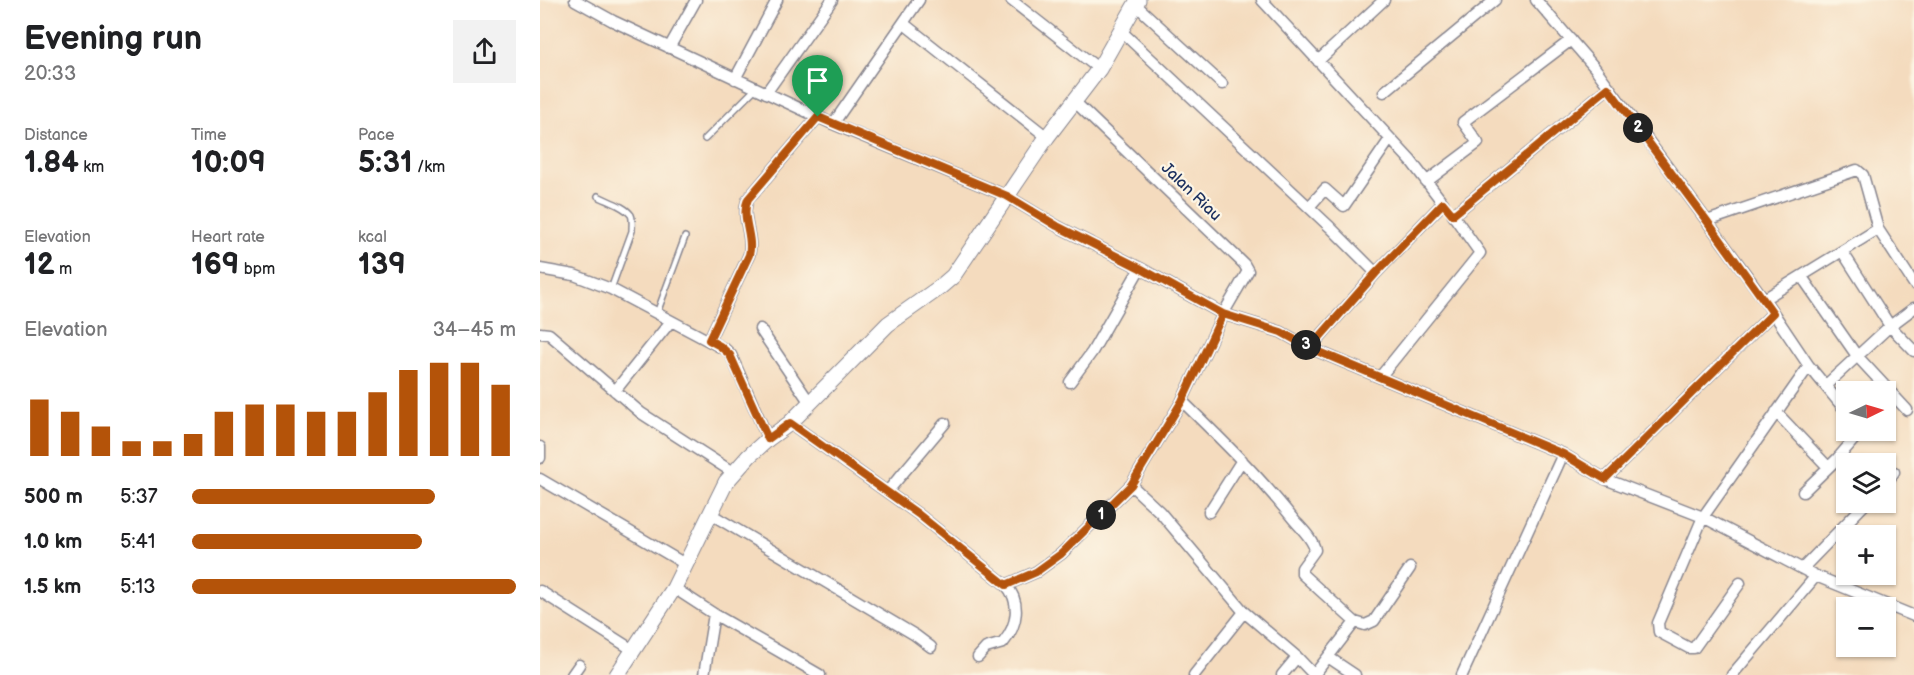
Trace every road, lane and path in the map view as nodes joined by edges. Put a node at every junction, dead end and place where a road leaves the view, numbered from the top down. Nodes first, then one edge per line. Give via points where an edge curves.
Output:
1 (575, 0) edge
2 (696, 0) edge
3 (777, 0) edge
4 (832, 0) edge
5 (919, 0) edge
6 (1011, 0) edge
7 (1262, 0) edge
8 (1384, 0) edge
9 (1495, 0) edge
10 (1536, 0) edge
11 (1137, 3) edge
12 (903, 23) junction
13 (1122, 32) junction
14 (1571, 40) junction
15 (669, 48) junction
16 (1318, 61) junction
17 (1098, 69) junction
18 (735, 79) junction
19 (1222, 84) dead end
20 (1608, 88) junction
21 (761, 90) junction
22 (1384, 92) dead end
23 (1075, 102) junction
24 (818, 117) junction
25 (833, 124) junction
26 (1047, 137) junction
27 (705, 139) dead end
28 (1390, 139) junction
29 (1426, 182) junction
30 (598, 196) dead end
31 (1007, 196) junction
32 (1443, 203) junction
33 (1309, 207) junction
34 (1453, 215) junction
35 (1707, 221) junction
36 (1878, 229) junction
37 (685, 237) dead end
38 (1842, 251) junction
39 (1140, 268) junction
40 (540, 269) edge
41 (1376, 273) junction
42 (1802, 277) junction
43 (1914, 284) edge
44 (611, 289) junction
45 (1764, 299) junction
46 (1914, 308) edge
47 (1773, 313) junction
48 (657, 314) junction
49 (1223, 314) junction
50 (671, 321) junction
51 (1890, 326) junction
52 (760, 329) dead end
53 (540, 333) edge
54 (709, 340) junction
55 (1310, 348) junction
56 (1914, 351) edge
57 (1857, 356) junction
58 (1809, 366) junction
59 (1380, 377) junction
60 (1070, 382) dead end
61 (1826, 385) junction
62 (615, 391) junction
63 (1836, 398) edge
64 (1182, 401) junction
65 (810, 403) junction
66 (1907, 410) dead end
67 (1776, 412) junction
68 (790, 423) junction
69 (945, 423) dead end
70 (768, 439) junction
71 (1852, 441) edge
72 (540, 447) edge
73 (1563, 454) junction
74 (540, 458) edge
75 (1242, 460) junction
76 (1828, 467) junction
77 (734, 473) junction
78 (1605, 479) junction
79 (540, 480) edge
80 (1131, 485) junction
81 (887, 492) junction
82 (1803, 492) dead end
83 (1209, 512) dead end
84 (710, 513) junction
85 (1856, 513) edge
86 (1703, 517) junction
87 (685, 564) junction
88 (1410, 568) dead end
89 (1802, 569) junction
90 (1816, 576) junction
91 (1740, 583) dead end
92 (1006, 585) junction
93 (674, 588) junction
94 (540, 591) edge
95 (1244, 612) junction
96 (714, 615) junction
97 (1914, 616) edge
98 (1355, 622) junction
99 (931, 647) dead end
100 (633, 650) junction
101 (978, 657) dead end
102 (1297, 657) junction
103 (1328, 657) junction
104 (579, 665) dead end
105 (572, 675) edge
106 (617, 675) edge
107 (704, 675) edge
108 (818, 675) edge
109 (1194, 675) edge
110 (1282, 675) edge
111 (1314, 675) edge
112 (1355, 675) edge
113 (1462, 675) edge
114 (1732, 675) edge

1 - 15 street
2 - 15 street
3 - 18 street
4 - 21 street
5 - 12 street
6 - 17 street
7 - 16 street
8 - 16 street
9 - 22 street
10 - 14 street
11 - 13 street
11 - 19 street
12 - 25 street
12 - 26 street
13 - 17 street
13 - 33 street
14 - 20 street
14 - 29 street via 1463,122 1479,143
15 - 18 street
16 - 28 street
17 - 23 street
18 - 21 street
20 - 34 street
20 - 35 street
21 - 24 street
21 - 27 lane
23 - 26 street
23 - 49 street, Jalan Riau via 1247,267 1247,276
24 - 25 street
24 - 54 street via 748,199 745,209 749,255
25 - 31 street
26 - 31 street
28 - 29 street
28 - 33 street via 1344,206 1325,189
29 - 32 street
30 - 44 lane via 625,210 632,222
31 - 39 street
31 - 65 street via 953,276 888,324
32 - 34 street
32 - 41 street
33 - 41 street
34 - 59 street via 1480,253
35 - 36 street via 1857,170 1863,175
35 - 45 street
36 - 38 street
36 - 43 street
37 - 48 lane
38 - 42 street
38 - 51 street
39 - 49 street
39 - 60 street via 1092,352
40 - 44 street via 585,278
41 - 55 street
42 - 45 street
42 - 57 street
44 - 48 street
45 - 47 street
46 - 51 street
47 - 58 street
47 - 78 street
48 - 50 street
49 - 55 street via 1281,332
49 - 64 street
50 - 54 street
50 - 62 street
51 - 56 street
51 - 57 street
52 - 65 street
53 - 62 street via 549,334
54 - 70 street via 730,355
55 - 59 street
57 - 61 street
57 - 66 street
58 - 61 street
58 - 67 street
59 - 73 street
61 - 63 street
62 - 77 street via 650,419
64 - 75 street
64 - 80 street
65 - 68 street
67 - 76 street
67 - 86 street
68 - 70 street
68 - 81 street
69 - 81 street
70 - 77 street
71 - 76 street
72 - 74 street
73 - 78 street
73 - 113 street
75 - 83 street
75 - 98 street via 1314,545 1314,552 1302,568 1303,576
76 - 82 street
77 - 84 street
78 - 86 street
79 - 87 street
80 - 92 street via 1061,554 1036,572
80 - 95 street via 1160,512
81 - 92 street
84 - 87 street
84 - 99 street
85 - 89 street
86 - 89 street
86 - 91 street via 1658,623 1659,632 1694,648
87 - 93 street
88 - 98 street via 1374,621 1365,625
89 - 90 street
90 - 97 street
90 - 114 street
92 - 101 street via 1017,609 1010,632 1003,643 986,648
93 - 96 street
93 - 100 street
94 - 100 street
95 - 102 street
95 - 109 street
96 - 107 street
96 - 108 street
98 - 103 street
100 - 106 street
102 - 110 street
102 - 111 street
103 - 111 street
103 - 112 street
104 - 105 street

